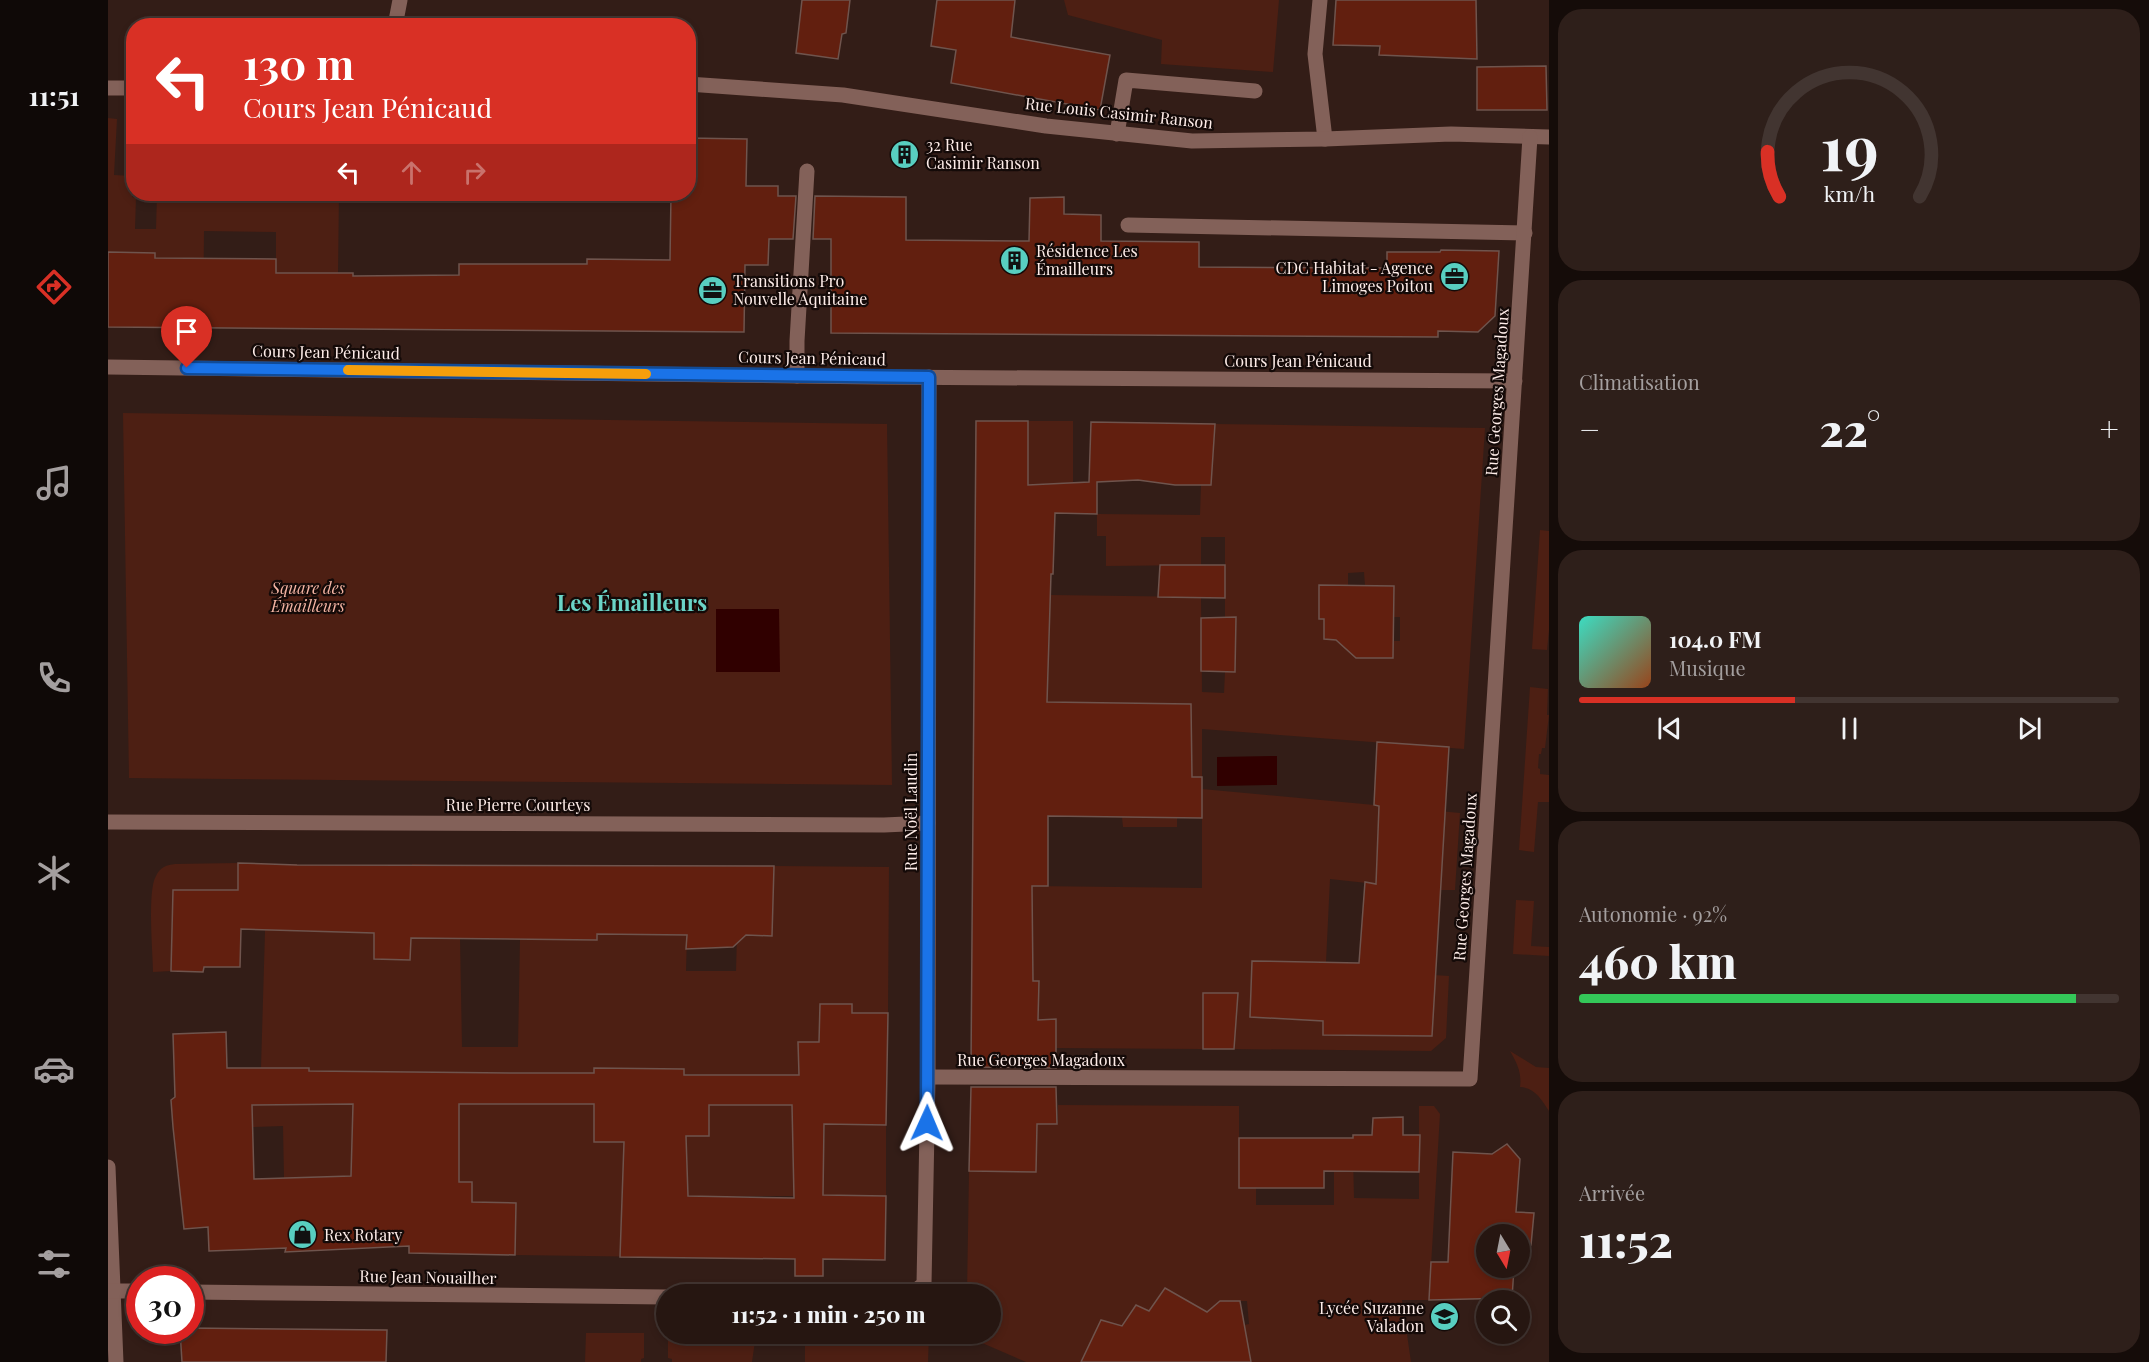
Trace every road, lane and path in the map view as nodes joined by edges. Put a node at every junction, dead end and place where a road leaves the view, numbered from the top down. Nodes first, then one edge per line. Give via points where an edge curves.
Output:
1 (400, 0) edge
2 (1320, 0) edge
3 (397, 18) edge
4 (696, 85) edge
5 (108, 87) edge
6 (126, 88) edge
7 (1255, 91) dead end
8 (1118, 134) junction
9 (1549, 136) edge
10 (1530, 137) junction
11 (1325, 140) junction
12 (807, 171) dead end
13 (1128, 225) dead end
14 (1525, 233) junction
15 (108, 367) edge
16 (798, 376) junction
17 (929, 377) junction
18 (1515, 381) junction
19 (108, 822) edge
20 (928, 823) junction
21 (928, 1077) junction
22 (108, 1167) edge
23 (924, 1284) edge
24 (111, 1291) edge
25 (204, 1292) edge
26 (656, 1298) edge
27 (116, 1362) edge

1 - 3 street
2 - 11 street via 1315,54
4 - 8 street, Rue Louis Casimir Ranson via 843,96
5 - 6 street
7 - 8 street via 1126,80
8 - 11 street, Rue Louis Casimir Ranson via 1192,141
9 - 10 street, Rue Louis Casimir Ranson
10 - 11 street, Rue Louis Casimir Ranson via 1451,134
10 - 14 street, Rue Georges Magadoux
12 - 16 street
13 - 14 street
14 - 18 street, Rue Georges Magadoux
15 - 16 street, Cours Jean Pénicaud
16 - 17 street, Cours Jean Pénicaud
17 - 18 street, Cours Jean Pénicaud
17 - 20 street, Rue Noël Laudin
18 - 21 street, Rue Georges Magadoux via 1470,1079
19 - 20 street, Rue Pierre Courteys
20 - 21 street, Rue Noël Laudin
21 - 23 street, Rue Noël Laudin
22 - 24 street
24 - 27 street
25 - 26 street, Rue Jean Nouailher

